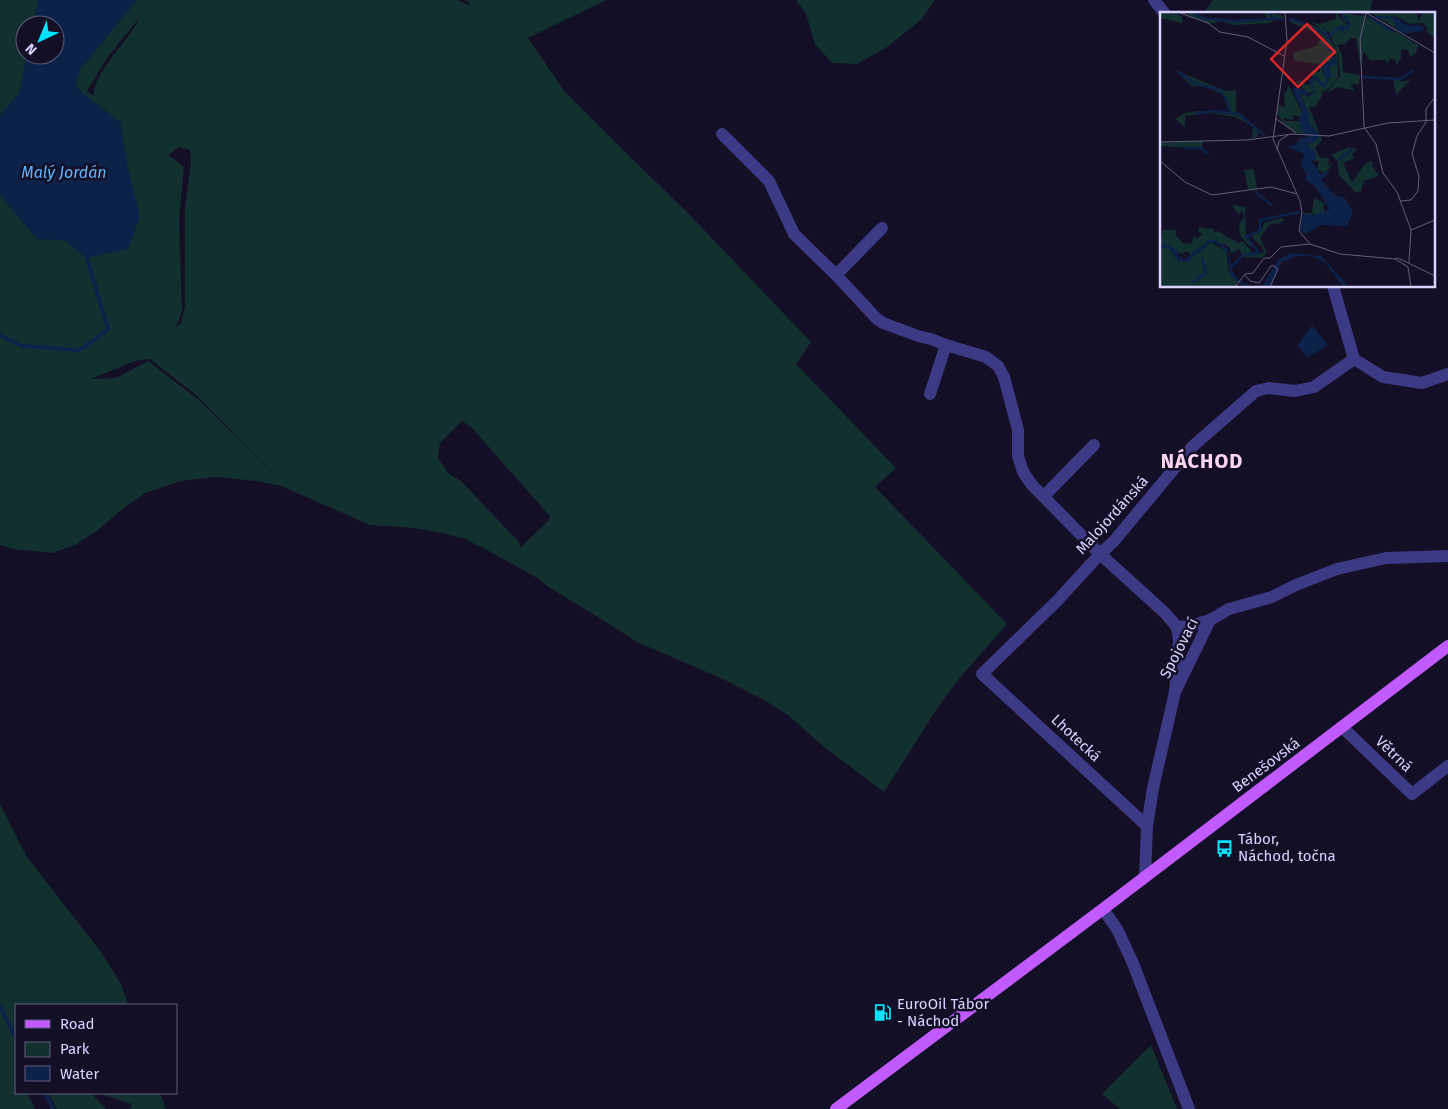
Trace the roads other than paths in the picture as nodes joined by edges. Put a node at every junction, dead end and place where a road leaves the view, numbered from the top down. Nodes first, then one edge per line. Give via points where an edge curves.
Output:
1 (1154, 0) edge
2 (1163, 12) edge
3 (722, 134) dead end
4 (882, 228) dead end
5 (836, 275) junction
6 (1334, 288) edge
7 (946, 345) junction
8 (1354, 359) junction
9 (1448, 374) edge
10 (930, 394) dead end
11 (1094, 445) dead end
12 (1044, 496) junction
13 (1100, 554) junction
14 (1448, 556) edge
15 (1210, 620) junction
16 (1177, 627) junction
17 (1448, 646) edge
18 (982, 674) joint
19 (1175, 692) junction
20 (1342, 727) junction
21 (1448, 766) edge
22 (1147, 826) junction
23 (1145, 877) junction
24 (1103, 908) junction
25 (836, 1109) edge
26 (1189, 1109) edge

1 - 2 street
3 - 5 street via 769,181 794,234
4 - 5 street
5 - 7 street via 883,323
6 - 8 street
7 - 10 street
7 - 12 street via 986,357 998,366 1018,430 1018,456 1023,472
8 - 9 street via 1383,378 1422,384
8 - 13 street, Malojordánská via 1314,387 1294,391 1269,388 1256,391 1193,446
11 - 12 street
12 - 13 street
13 - 16 street
13 - 18 street, Malojordánská
14 - 15 street, Spojovací via 1386,558 1337,569 1272,597 1229,609
15 - 16 street
15 - 19 street, Spojovací
16 - 19 street
17 - 20 main road, Benešovská
18 - 22 street, Lhotecká
19 - 22 street, Spojovací
20 - 21 street, Větrná via 1412,794
20 - 23 main road, Benešovská
22 - 23 street, Spojovací
23 - 24 main road, Benešovská
24 - 25 main road, Benešovská
24 - 26 street via 1132,961

